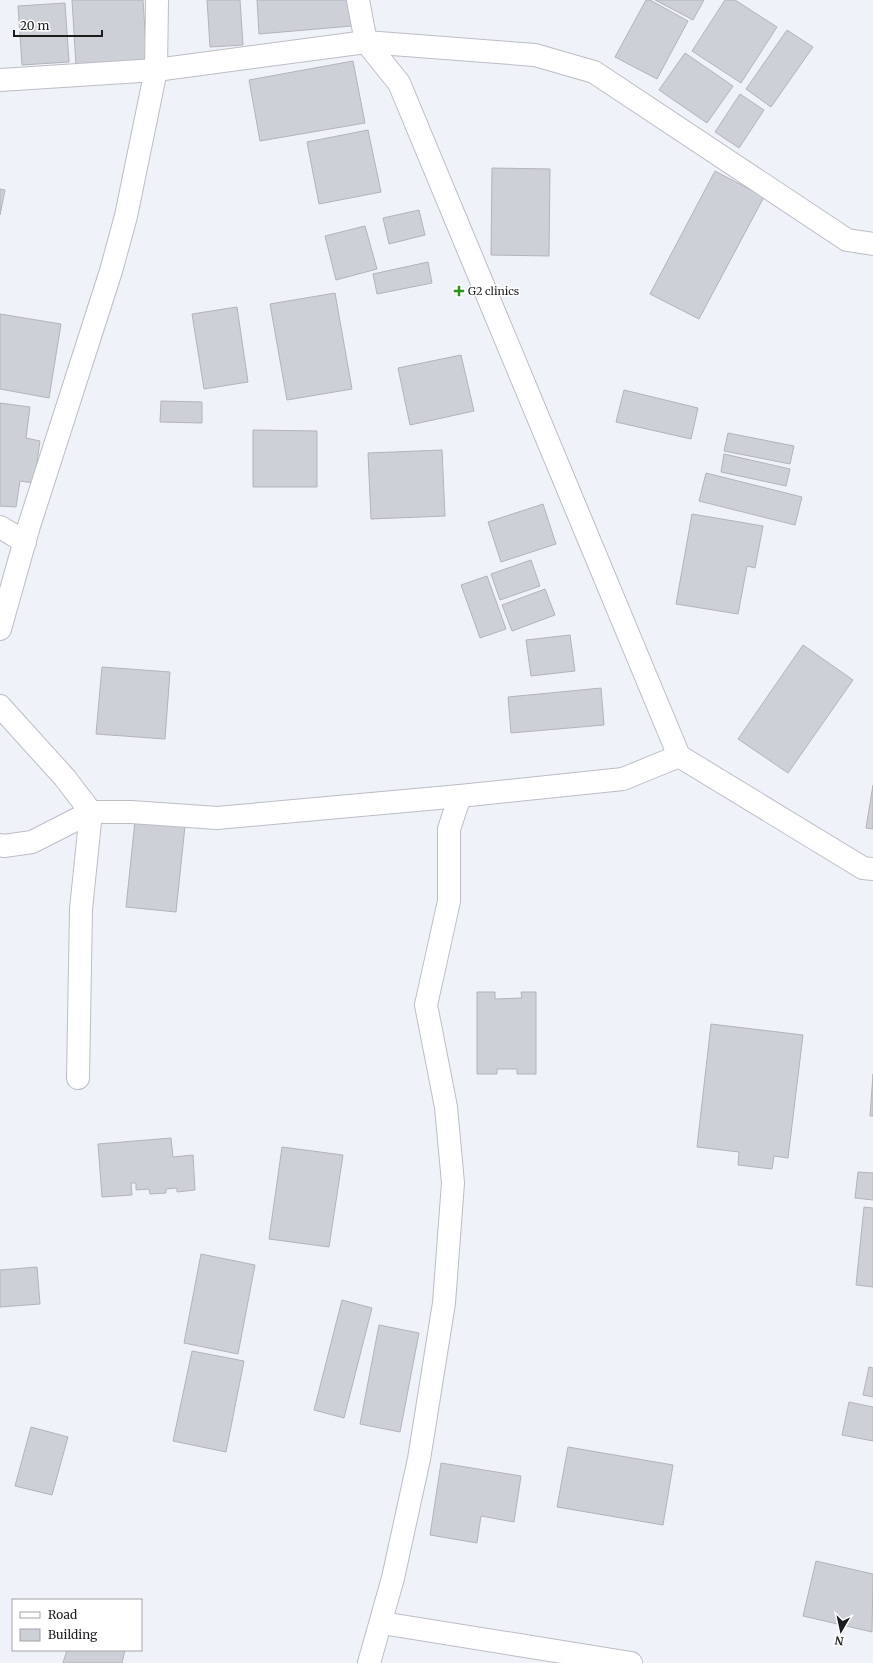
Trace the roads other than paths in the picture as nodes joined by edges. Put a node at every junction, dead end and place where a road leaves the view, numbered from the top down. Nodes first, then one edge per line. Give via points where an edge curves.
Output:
1 (157, 0) edge
2 (358, 0) edge
3 (366, 42) junction
4 (156, 70) junction
5 (0, 80) edge
6 (873, 244) edge
7 (0, 528) edge
8 (25, 542) junction
9 (0, 629) edge
10 (0, 706) edge
11 (679, 756) junction
12 (460, 796) junction
13 (91, 812) junction
14 (0, 845) edge
15 (873, 869) edge
16 (78, 1078) dead end
17 (382, 1623) junction
18 (369, 1663) edge
19 (631, 1663) edge

1 - 4 street
2 - 3 street
3 - 4 street
3 - 6 street via 535,55 594,72 847,240
3 - 11 street via 398,83
4 - 5 street
4 - 8 street via 126,216 113,264
7 - 8 street
8 - 9 street
10 - 13 street via 65,778
11 - 12 street via 623,779
11 - 15 street via 863,868
12 - 13 street via 217,818
12 - 17 street via 449,829 450,901 426,1005 446,1107 453,1183 444,1303 419,1459
13 - 14 street via 32,842
13 - 16 street via 80,909
17 - 18 street
17 - 19 street

